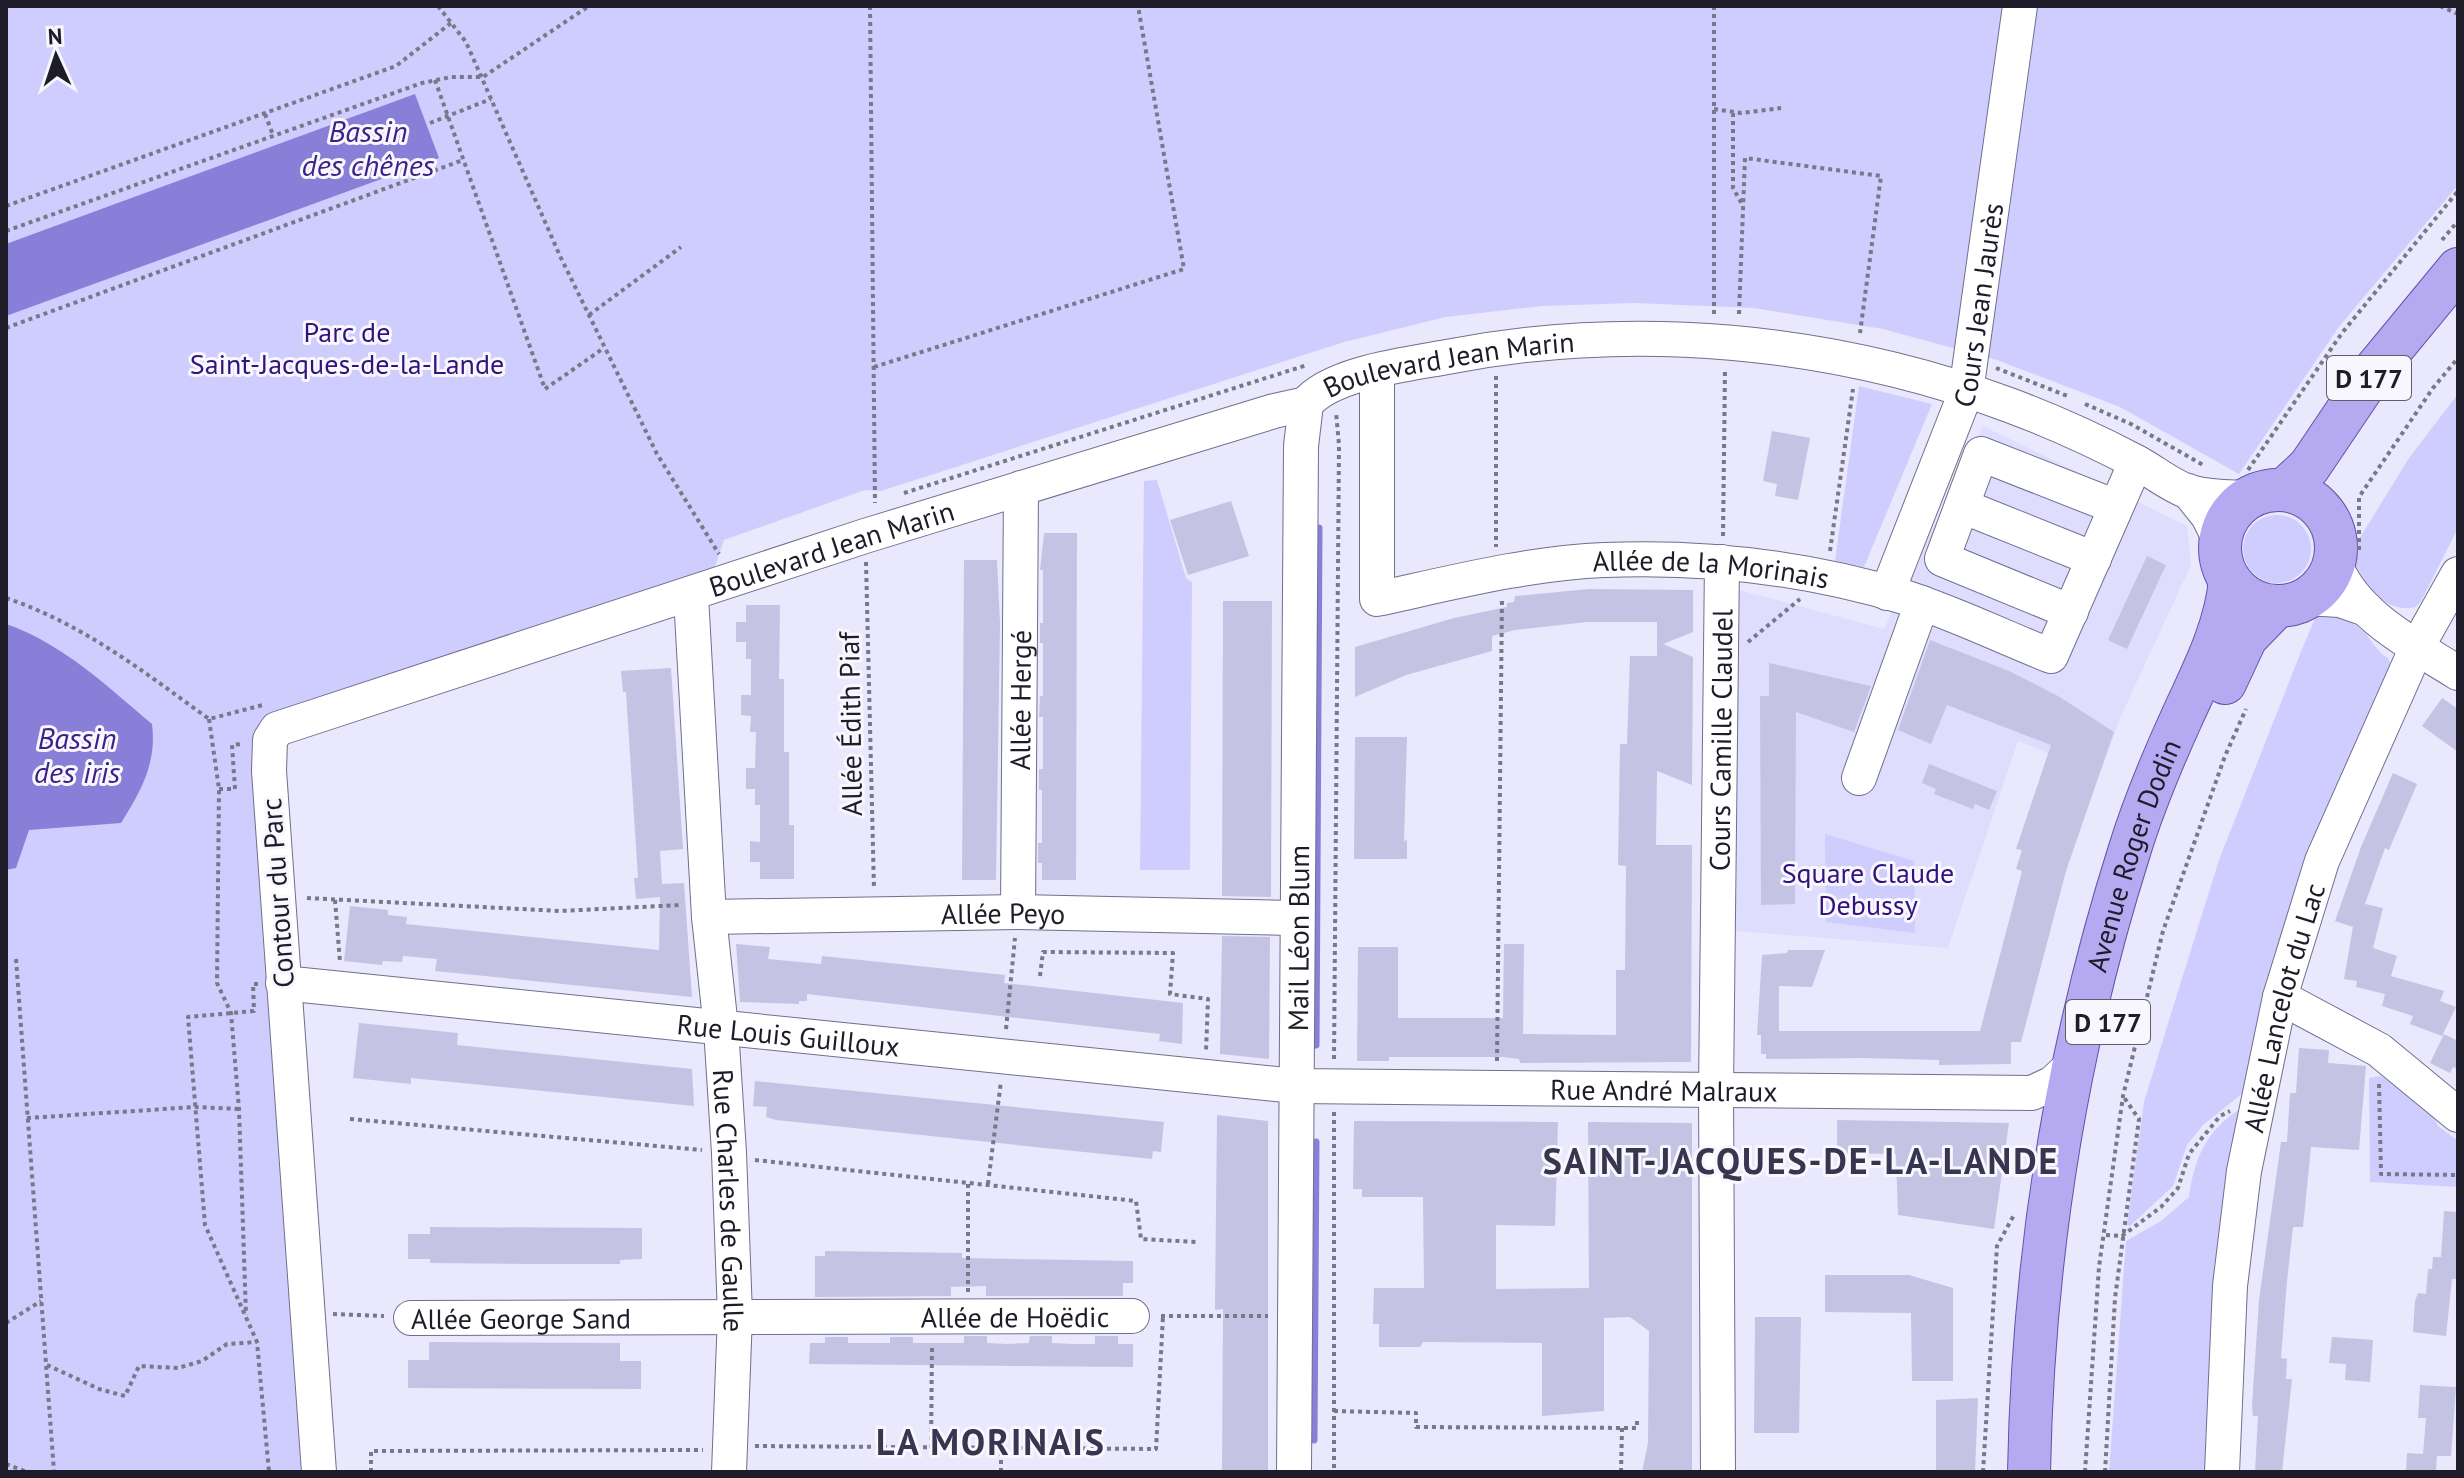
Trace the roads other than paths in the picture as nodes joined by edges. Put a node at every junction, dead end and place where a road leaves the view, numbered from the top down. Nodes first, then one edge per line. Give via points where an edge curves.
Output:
1 (2020, 6) edge
2 (2458, 269) edge
3 (2458, 310) edge
4 (1377, 371) junction
5 (1966, 392) junction
6 (1306, 404) junction
7 (2136, 462) junction
8 (2259, 487) junction
9 (1021, 488) junction
10 (2188, 491) junction
11 (1962, 506) junction
12 (2116, 507) junction
13 (2339, 537) junction
14 (2220, 540) junction
15 (2094, 559) junction
16 (1722, 562) junction
17 (2458, 574) edge
18 (2230, 581) junction
19 (1887, 593) junction
20 (681, 599) junction
21 (2292, 602) junction
22 (1922, 603) junction
23 (2366, 609) junction
24 (2071, 612) junction
25 (2417, 647) junction
26 (2458, 673) edge
27 (1859, 778) dead end
28 (1018, 912) junction
29 (709, 917) junction
30 (1295, 918) junction
31 (268, 984) junction
32 (2280, 997) junction
33 (721, 1028) junction
34 (2070, 1067) junction
35 (1295, 1086) junction
36 (1716, 1090) junction
37 (2458, 1115) edge
38 (735, 1315) junction
39 (1148, 1316) road end
40 (411, 1318) road end
41 (2071, 1459) edge
42 (729, 1461) edge
43 (319, 1472) edge
44 (1294, 1472) edge
45 (1718, 1472) edge
46 (2029, 1472) edge
47 (2222, 1472) edge

1 - 5 street, Cours Jean Jaurès
2 - 8 main road, D 177 via 2373,372 2309,467
3 - 13 main road, D 177 via 2342,463 2327,502
4 - 5 street, Boulevard Jean Marin via 1496,348 1726,323
4 - 6 street, Boulevard Jean Marin via 1316,392
4 - 16 street, Allée de la Morinais via 1377,599 1499,573 1602,560
5 - 7 street, Boulevard Jean Marin
5 - 19 street, Cours Jean Jaurès
6 - 9 street, Boulevard Jean Marin
6 - 30 street, Mail Léon Blum via 1301,446
7 - 10 street, Boulevard Jean Marin
7 - 12 street, Allée de la Morinais
8 - 10 street, Boulevard Jean Marin
8 - 13 main road via 2308,498
8 - 14 main road via 2230,515
9 - 20 street, Boulevard Jean Marin
9 - 28 street, Allée Hergé
10 - 14 street, Boulevard Jean Marin
11 - 12 street via 1981,454
11 - 15 street
11 - 24 street via 1942,559
12 - 15 street, Allée de la Morinais
13 - 21 main road via 2324,583
13 - 23 street via 2347,590
14 - 18 main road via 2220,557
15 - 24 street, Allée de la Morinais
16 - 19 street, Allée de la Morinais
16 - 36 street, Cours Camille Claudel
17 - 25 street, Allée Lancelot du Lac
18 - 21 main road via 2254,601
18 - 34 main road, Avenue Roger Dodin / D 177 via 2221,628 2130,848
19 - 22 street, Allée de la Morinais
20 - 29 street, Rue Charles de Gaulle
20 - 31 street, Contour du Parc via 277,729 270,740
21 - 23 street via 2340,600
21 - 41 main road, Avenue Roger Dodin / D 177 via 2246,638 2171,813 2118,976 2089,1115 2073,1228 2062,1355
22 - 24 street, Allée de la Morinais via 2051,656
22 - 27 street
23 - 25 street
25 - 26 street
25 - 32 street, Allée Lancelot du Lac via 2322,861
28 - 29 street, Allée Peyo
28 - 30 street, Allée Peyo
29 - 33 street, Rue Charles de Gaulle
30 - 35 street, Mail Léon Blum
31 - 33 street, Rue Louis Guilloux
31 - 43 street, Contour du Parc via 307,1314
32 - 37 street via 2379,1050
32 - 47 street, Allée Lancelot du Lac via 2244,1171 2230,1286
33 - 35 street, Rue Louis Guilloux
33 - 38 street, Rue Charles de Gaulle
34 - 36 street, Rue André Malraux via 2032,1093
34 - 46 main road, Avenue Roger Dodin / D 177 via 2046,1226
35 - 36 street, Rue André Malraux
35 - 44 street, Mail Léon Blum
36 - 45 street, Cours Camille Claudel
38 - 39 street, Allée de Hoëdic
38 - 40 street, Allée George Sand
38 - 42 street, Rue Charles de Gaulle

